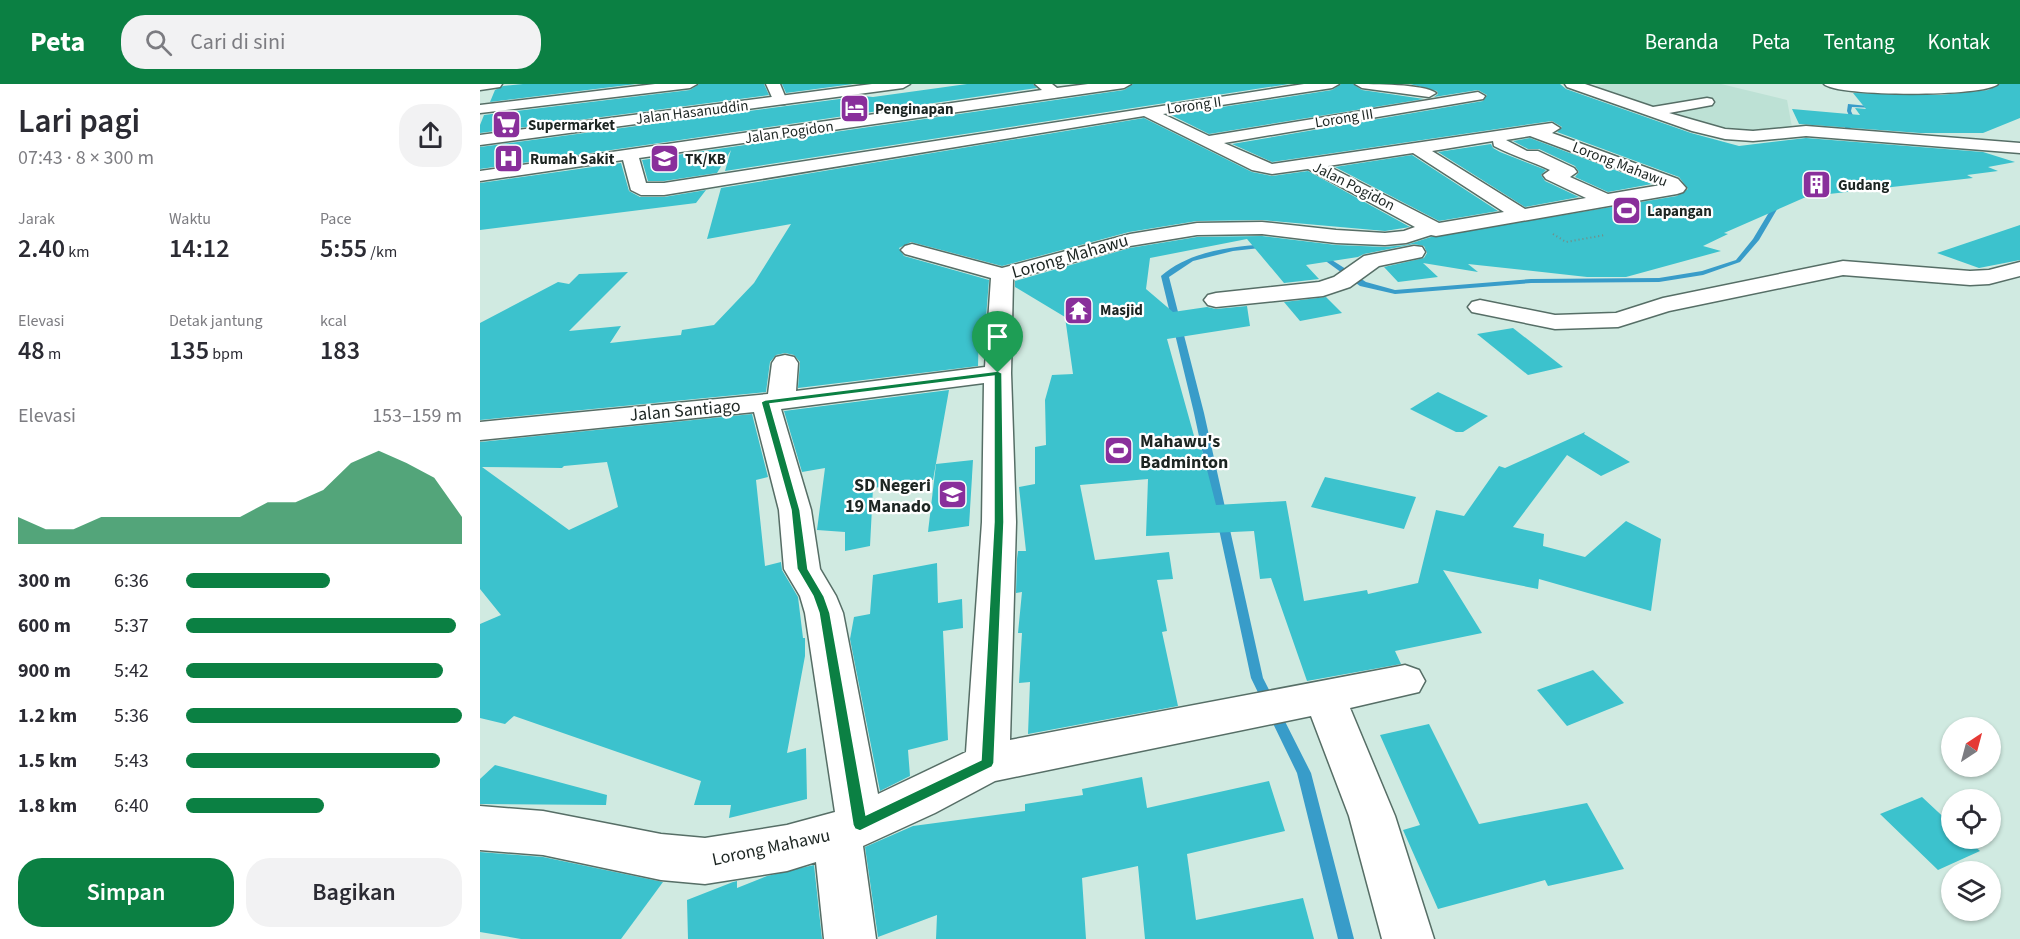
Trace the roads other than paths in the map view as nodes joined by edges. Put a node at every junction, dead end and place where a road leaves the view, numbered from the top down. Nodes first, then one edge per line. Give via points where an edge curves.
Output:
1 (495, 84) edge
2 (690, 84) edge
3 (773, 84) edge
4 (903, 84) edge
5 (1124, 84) edge
6 (1332, 84) edge
7 (1362, 84) edge
8 (1572, 84) edge
9 (1831, 84) edge
10 (1991, 84) edge
11 (480, 86) edge
12 (1957, 86) edge
13 (1049, 88) edge
14 (576, 91) edge
15 (1478, 96) dead end
16 (1461, 99) junction
17 (780, 100) junction
18 (1707, 102) dead end
19 (480, 109) edge
20 (1147, 112) junction
21 (1650, 112) junction
22 (1091, 120) junction
23 (1572, 124) dead end
24 (1906, 126) dead end
25 (576, 127) junction
26 (1999, 129) dead end
27 (1532, 132) junction
28 (1490, 138) junction
29 (480, 140) edge
30 (1209, 141) junction
31 (1924, 141) junction
32 (2020, 141) edge
33 (1976, 146) junction
34 (1416, 148) junction
35 (2020, 148) edge
36 (630, 155) junction
37 (2020, 159) edge
38 (1308, 162) junction
39 (480, 176) edge
40 (1607, 201) junction
41 (1522, 214) junction
42 (1425, 227) junction
43 (912, 250) dead end
44 (2020, 269) edge
45 (1003, 275) junction
46 (1216, 300) dead end
47 (1480, 307) dead end
48 (785, 363) dead end
49 (998, 373) junction
50 (773, 402) junction
51 (480, 431) edge
52 (1405, 681) dead end
53 (1306, 700) junction
54 (987, 763) junction
55 (480, 828) edge
56 (848, 830) junction
57 (850, 939) edge
58 (1408, 939) edge

1 - 11 main road
2 - 14 main road
3 - 17 main road
4 - 17 main road, Jalan Hasanuddin
5 - 13 main road, Jalan Pogidon
6 - 20 main road, Lorong II
7 - 16 main road
8 - 21 main road
9 - 12 main road via 1865,89
10 - 12 main road
13 - 22 main road
13 - 36 main road, Jalan Pogidon
14 - 19 main road
14 - 25 main road
15 - 16 main road, Lorong III
16 - 30 main road, Lorong III
17 - 25 main road, Jalan Hasanuddin
18 - 21 main road
20 - 22 main road, Lorong II
20 - 30 main road, Jalan Pogidon
21 - 31 main road via 1736,135 1806,131
22 - 36 main road, Lorong II via 664,189 638,186
23 - 27 main road
24 - 31 main road
25 - 29 main road, Jalan Hasanuddin
26 - 32 main road
27 - 28 main road
27 - 40 main road, Lorong Mahawu via 1677,187
28 - 34 main road
28 - 40 main road via 1568,172 1552,175
30 - 38 main road, Jalan Pogidon via 1266,169
31 - 33 main road
33 - 35 main road
33 - 37 main road
34 - 38 main road
34 - 41 main road
36 - 39 main road
38 - 42 main road, Jalan Pogidon
40 - 41 main road, Lorong Mahawu
41 - 42 main road, Lorong Mahawu via 1436,230
42 - 45 main road, Lorong Mahawu via 1409,238 1398,239 1244,227 1178,229
42 - 46 main road via 1434,237 1424,248 1374,260 1352,276 1323,289
43 - 45 main road
44 - 47 main road via 1970,279 1843,268 1664,305 1618,320 1556,322
45 - 49 main road, Lorong Mahawu
48 - 50 main road
49 - 50 main road, Jalan Santiago
49 - 54 main road, Lorong Mahawu via 999,522
50 - 51 main road, Jalan Santiago
50 - 56 main road via 795,510 802,569 824,613
52 - 53 main road
53 - 54 main road
53 - 58 main road via 1372,816
54 - 56 main road, Lorong Mahawu
55 - 56 main road, Lorong Mahawu via 543,833 661,857 705,861 787,848
56 - 57 main road

